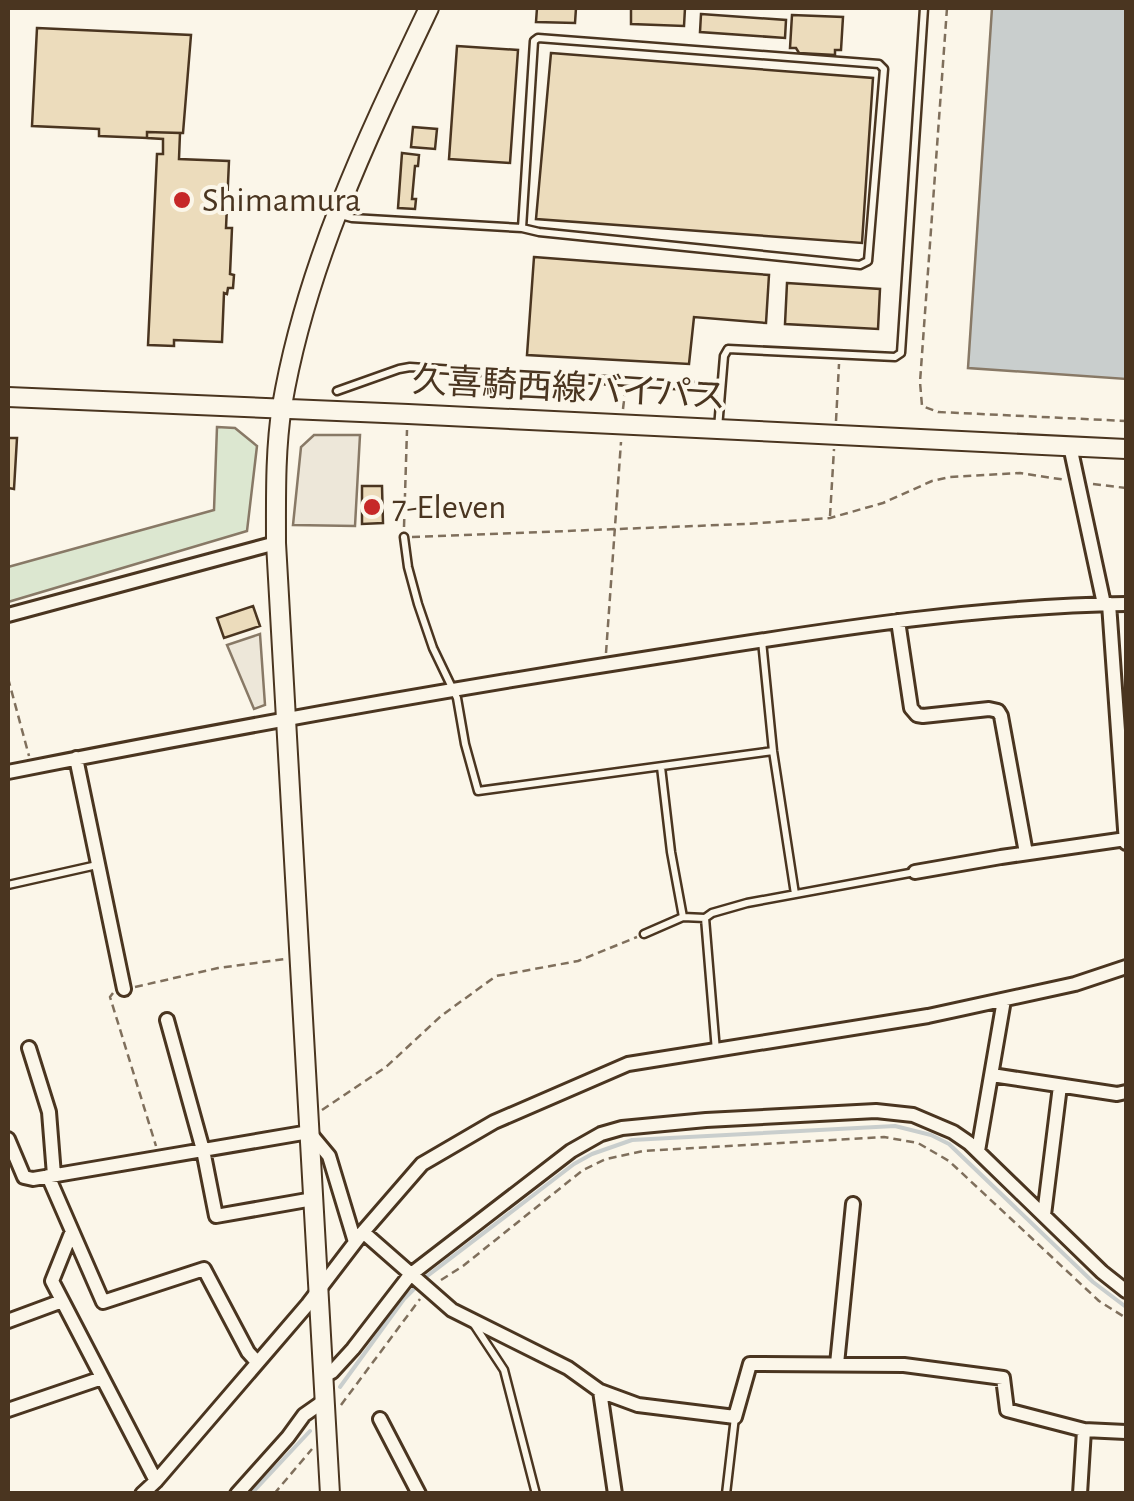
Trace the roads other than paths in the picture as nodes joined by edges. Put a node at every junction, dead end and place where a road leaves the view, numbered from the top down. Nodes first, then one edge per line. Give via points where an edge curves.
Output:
1 (429, 8) edge
2 (924, 8) edge
3 (336, 214) junction
4 (522, 228) junction
5 (720, 388) junction
6 (336, 391) dead end
7 (8, 397) edge
8 (282, 408) junction
9 (718, 429) junction
10 (1070, 446) junction
11 (1126, 449) edge
12 (404, 537) road end
13 (276, 542) junction
14 (1106, 604) junction
15 (1126, 604) edge
16 (8, 615) edge
17 (898, 621) junction
18 (762, 640) junction
19 (454, 690) junction
20 (288, 720) junction
21 (773, 751) junction
22 (76, 758) junction
23 (661, 767) junction
24 (8, 772) edge
25 (1126, 841) edge
26 (1026, 853) junction
27 (98, 865) junction
28 (915, 872) joint
29 (8, 884) edge
30 (795, 894) junction
31 (683, 917) junction
32 (705, 918) junction
33 (644, 934) road end
34 (1126, 968) edge
35 (124, 989) dead end
36 (1004, 1000) junction
37 (167, 1020) dead end
38 (29, 1048) dead end
39 (716, 1052) junction
40 (992, 1075) junction
41 (1060, 1086) junction
42 (1126, 1092) edge
43 (309, 1125) junction
44 (8, 1138) edge
45 (203, 1150) junction
46 (978, 1151) junction
47 (51, 1176) junction
48 (314, 1200) junction
49 (854, 1204) dead end
50 (1044, 1215) junction
51 (72, 1232) junction
52 (359, 1237) junction
53 (410, 1275) junction
54 (319, 1289) junction
55 (1126, 1291) edge
56 (62, 1301) junction
57 (8, 1321) edge
58 (472, 1321) junction
59 (257, 1362) junction
60 (837, 1364) junction
61 (322, 1376) junction
62 (102, 1378) junction
63 (600, 1391) junction
64 (330, 1404) junction
65 (8, 1410) edge
66 (735, 1418) junction
67 (380, 1419) dead end
68 (1084, 1430) junction
69 (1126, 1432) edge
70 (156, 1481) junction
71 (142, 1494) edge
72 (237, 1494) edge
73 (330, 1494) edge
74 (418, 1494) edge
75 (536, 1494) edge
76 (615, 1494) edge
77 (726, 1494) edge
78 (1080, 1494) edge

1 - 3 street
2 - 5 lane via 901,353 728,349
3 - 4 lane
3 - 8 street via 306,303
4 - 4 lane via 538,38 884,69 868,261 860,265
5 - 6 lane via 410,367
5 - 9 lane
7 - 8 street, 久喜騎西線バイパス
8 - 9 street, 久喜騎西線バイパス
8 - 13 street
9 - 10 street, 久喜騎西線バイパス
10 - 11 street, 久喜騎西線バイパス
10 - 14 street
12 - 19 lane via 418,604
13 - 16 street
13 - 20 street
14 - 15 street
14 - 17 street
14 - 25 street
17 - 18 street
17 - 26 street via 914,712 990,709 1001,716
18 - 19 street
18 - 21 lane
19 - 20 street
19 - 23 lane via 478,791
20 - 22 street
20 - 43 street
21 - 23 lane
21 - 30 lane
22 - 24 street
22 - 27 street
23 - 31 lane
25 - 26 street
26 - 28 street
27 - 29 lane
27 - 35 street
28 - 30 lane
30 - 32 lane
31 - 32 lane
31 - 33 lane
32 - 39 lane
34 - 36 street
36 - 39 street
36 - 40 street
37 - 45 street
38 - 47 street via 49,1112
39 - 52 street via 628,1064 494,1122 422,1164
40 - 41 street
40 - 46 street
41 - 42 street
41 - 50 street
43 - 45 street
43 - 48 street
43 - 52 street via 329,1156
44 - 47 street via 24,1176
45 - 47 street
45 - 48 street via 216,1216
46 - 50 street
46 - 53 street via 933,1122 897,1112 622,1128 570,1151
47 - 51 street
48 - 54 street
49 - 60 street
50 - 55 street
51 - 56 street via 52,1281
51 - 59 street via 103,1302 204,1269
52 - 53 street
52 - 54 street
53 - 58 street
53 - 61 street via 353,1349
54 - 59 street
54 - 61 street
56 - 57 street
56 - 62 street
58 - 63 street
58 - 75 lane via 504,1370
59 - 70 street
60 - 66 street via 750,1364
60 - 68 street via 1003,1378 1007,1410
61 - 64 street
62 - 65 street
62 - 70 street
63 - 66 street via 638,1405
63 - 76 street
64 - 72 street via 304,1416
64 - 73 street
66 - 77 lane
67 - 74 street
68 - 69 street
68 - 78 street
70 - 71 street

